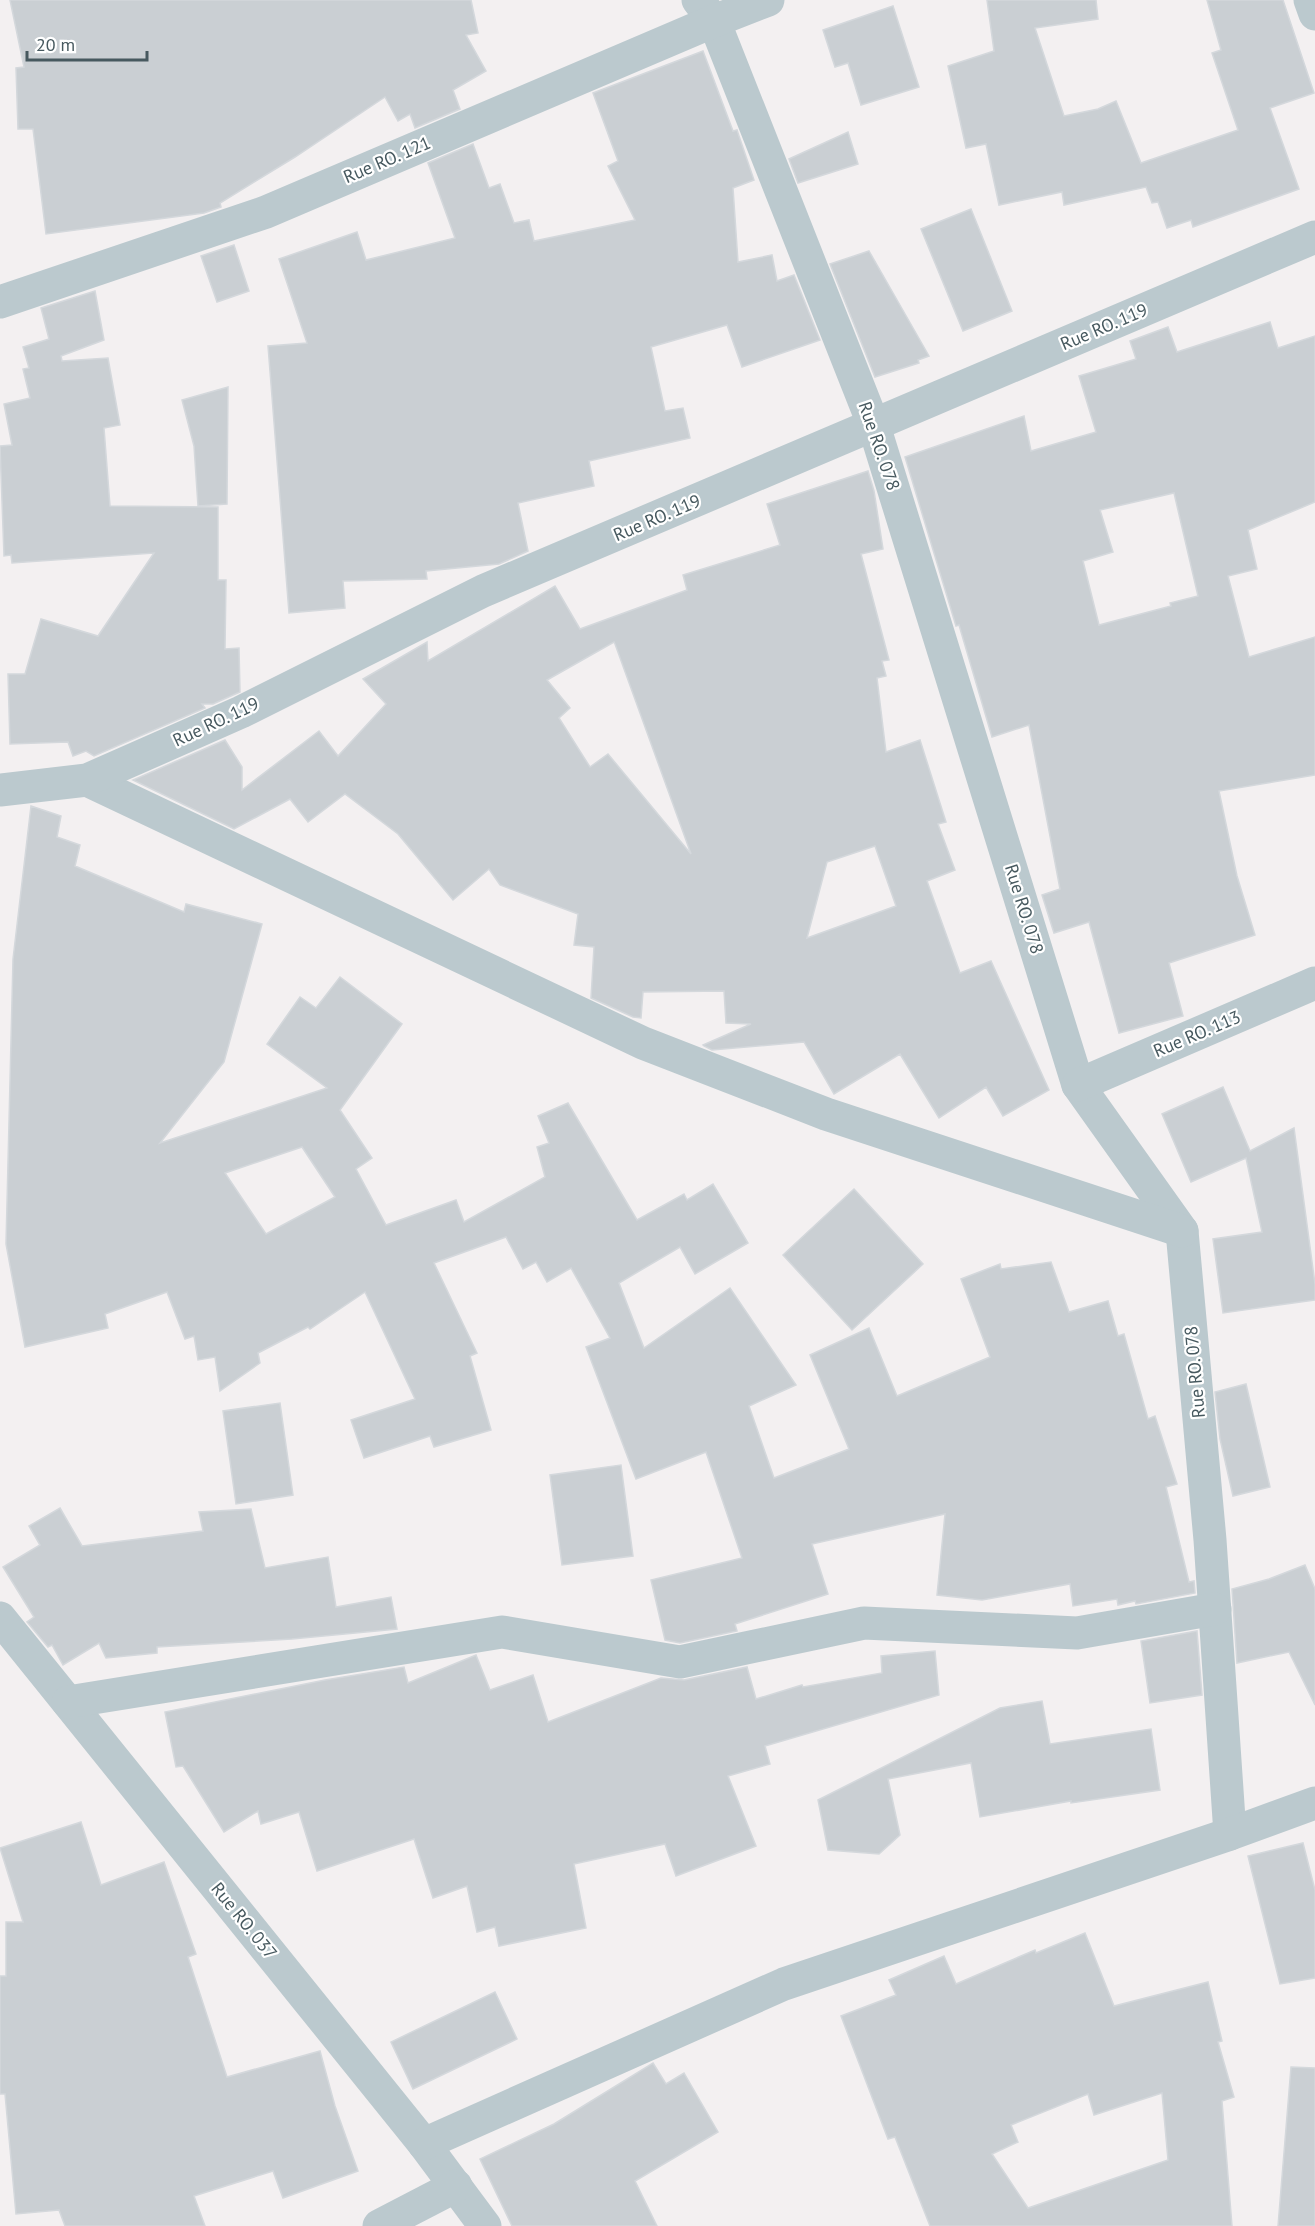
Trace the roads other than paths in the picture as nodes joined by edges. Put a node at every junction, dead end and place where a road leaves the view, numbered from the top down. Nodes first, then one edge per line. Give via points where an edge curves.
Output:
1 (768, 0) edge
2 (1310, 0) edge
3 (706, 10) edge
4 (1315, 14) edge
5 (1315, 237) edge
6 (0, 302) edge
7 (874, 426) junction
8 (87, 780) junction
9 (0, 790) edge
10 (1315, 983) edge
11 (1078, 1085) junction
12 (1182, 1231) junction
13 (1215, 1609) junction
14 (0, 1618) edge
15 (68, 1702) junction
16 (1315, 1803) edge
17 (1230, 1834) junction
18 (424, 2144) junction
19 (456, 2186) junction
20 (379, 2226) edge
21 (485, 2226) edge

1 - 3 street, Rue RO. 121
2 - 4 street
3 - 6 street, Rue RO. 121 via 266,212
3 - 7 street, Rue RO. 078
5 - 7 street, Rue RO. 119
7 - 8 street, Rue RO. 119 via 483,591 241,712
7 - 11 street, Rue RO. 078
8 - 9 street, Rue RO. 119
8 - 12 street via 643,1043 826,1114
10 - 11 street, Rue RO. 113
11 - 12 street, Rue RO. 078
12 - 13 street, Rue RO. 078
13 - 15 street via 1077,1633 864,1623 680,1662 502,1632
13 - 17 street, Rue RO. 078
14 - 15 street, Rue RO. 037
15 - 18 street, Rue RO. 037
16 - 17 street
17 - 18 street via 784,1984
18 - 19 street, Rue RO. 037
19 - 20 street
19 - 21 street, Rue RO. 037

